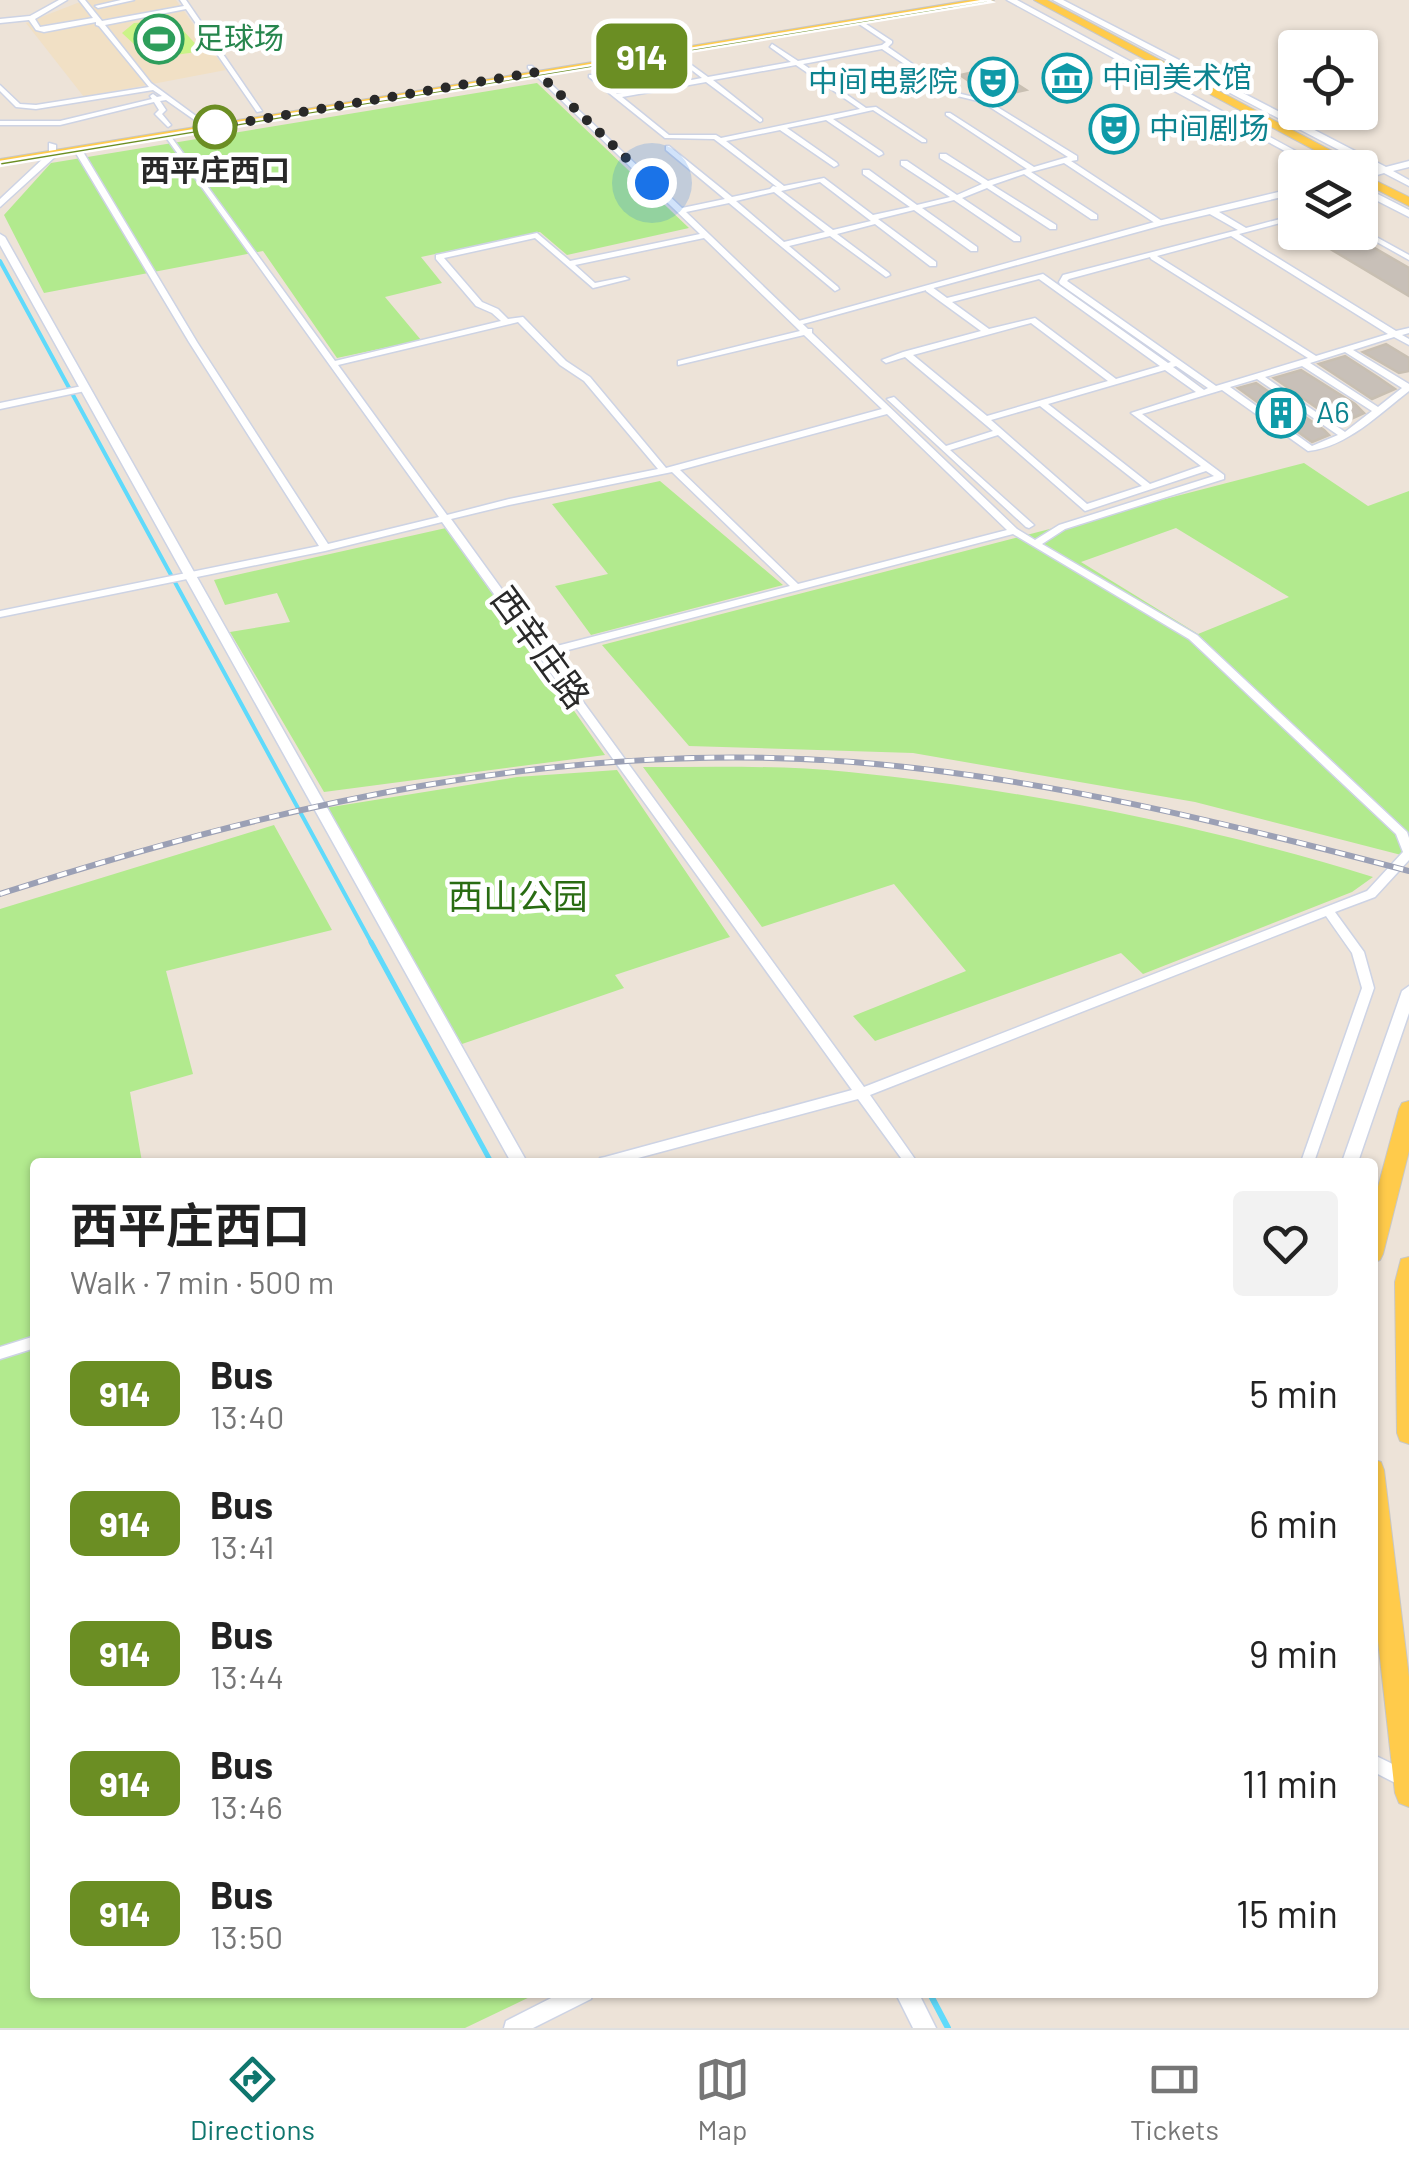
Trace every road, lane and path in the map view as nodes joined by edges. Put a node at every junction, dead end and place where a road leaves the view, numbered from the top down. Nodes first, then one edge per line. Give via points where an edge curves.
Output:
1 (64, 0) edge
2 (83, 0) edge
3 (131, 0) edge
4 (948, 0) edge
5 (988, 0) edge
6 (1010, 0) edge
7 (1027, 0) edge
8 (1039, 0) edge
9 (1056, 0) edge
10 (186, 3) edge
11 (98, 6) dead end
12 (31, 18) junction
13 (95, 20) junction
14 (0, 21) edge
15 (858, 22) junction
16 (772, 46) dead end
17 (883, 47) junction
18 (682, 60) dead end
19 (796, 63) junction
20 (533, 69) junction
21 (591, 76) dead end
22 (705, 77) junction
23 (0, 87) edge
24 (156, 88) junction
25 (1229, 89) junction
26 (1208, 92) junction
27 (616, 96) junction
28 (168, 97) junction
29 (155, 99) junction
30 (182, 106) junction
31 (863, 108) junction
32 (163, 110) junction
33 (259, 111) junction
34 (948, 114) dead end
35 (826, 117) junction
36 (198, 120) junction
37 (760, 120) dead end
38 (0, 123) edge
39 (781, 127) junction
40 (168, 130) junction
41 (721, 140) junction
42 (924, 141) dead end
43 (668, 148) dead end
44 (53, 149) junction
45 (78, 150) junction
46 (1289, 150) edge
47 (1313, 150) edge
48 (1316, 150) edge
49 (0, 153) edge
50 (22, 154) junction
51 (879, 154) dead end
52 (944, 156) dead end
53 (0, 162) edge
54 (904, 162) dead end
55 (1067, 162) junction
56 (1409, 164) edge
57 (834, 165) dead end
58 (1386, 170) junction
59 (1030, 171) junction
60 (866, 172) dead end
61 (1378, 172) edge
62 (1409, 182) edge
63 (1378, 183) edge
64 (986, 185) junction
65 (777, 188) junction
66 (1378, 188) edge
67 (1278, 196) edge
68 (956, 197) junction
69 (1409, 198) edge
70 (728, 199) junction
71 (0, 204) edge
72 (916, 208) junction
73 (680, 211) junction
74 (1211, 211) junction
75 (1409, 214) edge
76 (1094, 217) dead end
77 (874, 220) junction
78 (1278, 222) edge
79 (1161, 223) junction
80 (1053, 227) dead end
81 (1246, 231) junction
82 (1233, 234) junction
83 (707, 235) junction
84 (0, 237) edge
85 (1017, 239) dead end
86 (1378, 239) edge
87 (782, 245) junction
88 (974, 249) dead end
89 (1406, 254) edge
90 (1154, 256) junction
91 (573, 264) junction
92 (933, 264) dead end
93 (886, 275) dead end
94 (625, 278) dead end
95 (835, 288) dead end
96 (929, 288) junction
97 (946, 301) junction
98 (506, 322) junction
99 (800, 322) junction
100 (1409, 330) edge
101 (809, 331) junction
102 (987, 332) junction
103 (1396, 334) junction
104 (830, 340) dead end
105 (1409, 343) edge
106 (1347, 350) junction
107 (906, 354) junction
108 (1315, 359) junction
109 (886, 360) dead end
110 (1304, 362) junction
111 (681, 363) dead end
112 (1178, 363) junction
113 (334, 364) junction
114 (1166, 367) junction
115 (1258, 376) junction
116 (1115, 382) junction
117 (82, 388) junction
118 (1218, 388) junction
119 (1409, 388) edge
120 (1202, 392) junction
121 (1042, 403) junction
122 (0, 406) edge
123 (890, 410) junction
124 (1378, 411) junction
125 (985, 418) junction
126 (997, 433) junction
127 (1345, 436) junction
128 (952, 438) dead end
129 (940, 446) junction
130 (1208, 468) junction
131 (669, 470) junction
132 (1149, 486) junction
133 (446, 518) junction
134 (1029, 525) dead end
135 (1014, 530) junction
136 (1035, 544) junction
137 (325, 548) junction
138 (186, 573) junction
139 (796, 588) junction
140 (0, 614) edge
141 (544, 653) junction
142 (1409, 852) edge
143 (1328, 911) junction
144 (1409, 991) edge
145 (862, 1093) junction
146 (1409, 1109) edge
147 (517, 1158) edge
148 (620, 1158) edge
149 (908, 1158) edge
150 (1309, 1158) edge
151 (1351, 1158) edge
152 (1378, 1230) edge
153 (1409, 1266) edge
154 (30, 1344) edge
155 (0, 1354) edge
156 (1409, 1433) edge
157 (1378, 1522) edge
158 (1378, 1766) edge
159 (1408, 1785) edge
160 (572, 1998) edge
161 (909, 1998) edge
162 (513, 2028) edge
163 (926, 2028) edge

1 - 12 street
2 - 13 street
3 - 11 street
4 - 20 main road
5 - 15 main road
6 - 46 street
7 - 26 main road
8 - 26 main road
9 - 25 street
10 - 13 street
10 - 33 street
12 - 13 street via 44,30
12 - 14 street
13 - 24 street
15 - 17 street via 890,42
15 - 20 main road
16 - 19 street
17 - 19 street
17 - 55 street via 951,93 984,102 1074,158
18 - 22 street
19 - 22 street
19 - 31 street
20 - 33 main road
20 - 40 main road
20 - 73 street
21 - 27 street
22 - 27 street
22 - 37 street
23 - 24 street via 18,106 36,108
24 - 28 street
24 - 29 street via 150,92
25 - 26 street
25 - 58 street
26 - 47 main road
26 - 48 main road
27 - 41 street via 670,138
28 - 29 street
28 - 30 street
29 - 32 street, 西辛庄路
29 - 38 street via 60,124
30 - 32 street
30 - 36 street
31 - 35 street
31 - 42 street via 874,108
32 - 40 street, 西辛庄路 via 158,114
33 - 36 main road
34 - 59 street
35 - 39 street
35 - 51 street
36 - 40 main road
39 - 41 street
39 - 57 street
40 - 44 main road
40 - 45 main road
40 - 113 street, 西辛庄路
41 - 65 street
43 - 70 street
44 - 45 main road
44 - 50 main road
44 - 71 street
45 - 137 street
49 - 50 main road
50 - 53 main road
52 - 64 street
54 - 68 street
55 - 59 street
55 - 79 street
56 - 58 street
58 - 61 street
58 - 62 street
59 - 64 street
59 - 76 street
60 - 72 street
63 - 69 main road
64 - 68 street
64 - 80 street
65 - 70 street
65 - 77 street via 821,180
65 - 93 street
66 - 75 street
67 - 74 street
68 - 72 street
68 - 85 street
70 - 73 street
70 - 87 street
72 - 77 street
72 - 88 street
73 - 83 street
74 - 79 street
74 - 81 street
77 - 87 street
77 - 92 street
78 - 81 street
79 - 96 street
81 - 82 street
82 - 90 street
82 - 103 street
83 - 91 street
83 - 99 street
84 - 117 street
86 - 89 street
87 - 95 street
90 - 108 street
90 - 112 street via 1064,282
91 - 94 street via 593,286
91 - 98 street via 537,235 439,257 480,304
96 - 97 street
96 - 99 street
97 - 102 street
97 - 114 street via 1040,276
98 - 113 street
98 - 131 street via 520,318 587,379
99 - 101 street
100 - 103 street
101 - 111 street
101 - 123 street
102 - 107 street
102 - 116 street via 1036,319
103 - 105 street
103 - 106 street
104 - 129 street
106 - 108 street
106 - 119 street
107 - 109 street
107 - 125 street
108 - 110 street
110 - 115 street
110 - 124 street
112 - 114 street
112 - 118 street
113 - 133 street, 西辛庄路
114 - 116 street
114 - 120 street
115 - 118 street
115 - 127 street
116 - 121 street
117 - 122 street
117 - 138 street
118 - 120 street
118 - 127 street via 1311,448
119 - 124 street
120 - 130 street via 1134,413
121 - 125 street
121 - 132 street
123 - 131 street
123 - 135 street
124 - 127 street
125 - 126 street
126 - 129 street
126 - 132 street via 1085,508
128 - 129 street
129 - 134 street
130 - 132 street
130 - 136 street via 1221,477 1062,527
131 - 133 street
131 - 139 street
133 - 137 street
133 - 141 street, 西辛庄路
135 - 136 street
135 - 139 street
136 - 142 street via 1193,637 1402,832
137 - 138 street
138 - 140 street
138 - 147 street
139 - 141 street
141 - 145 street, 西辛庄路
142 - 143 street via 1371,894
143 - 145 street
143 - 150 street via 1358,952 1368,988
144 - 151 street
145 - 148 street
145 - 149 street, 西辛庄路
146 - 152 main road
153 - 156 main road
154 - 155 street
157 - 159 main road
158 - 159 street
160 - 162 street
161 - 163 street

